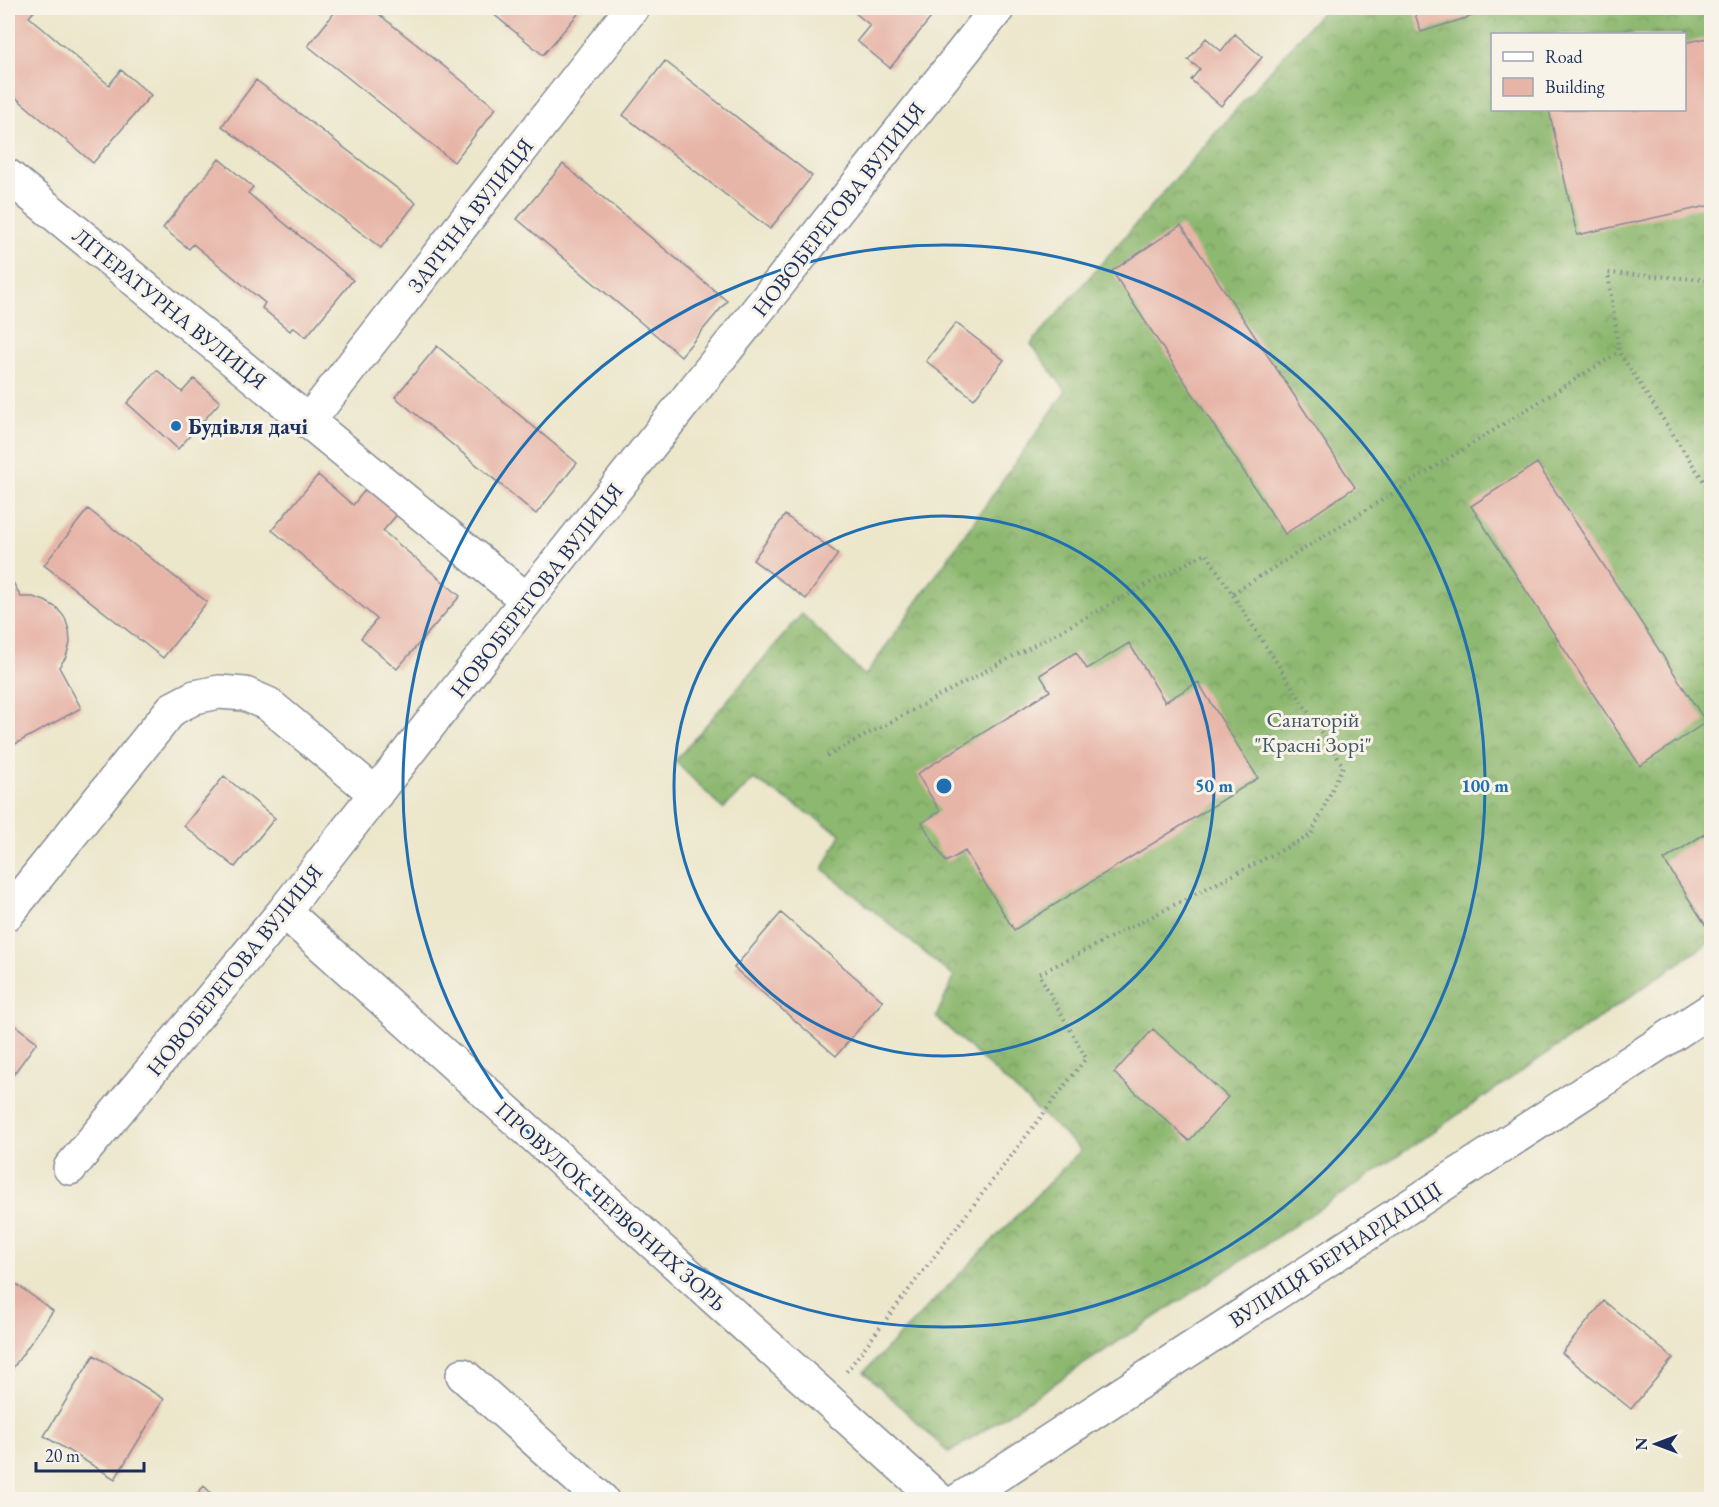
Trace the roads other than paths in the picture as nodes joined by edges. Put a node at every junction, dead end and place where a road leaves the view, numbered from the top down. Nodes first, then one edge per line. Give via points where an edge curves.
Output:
1 (632, 8) edge
2 (998, 8) edge
3 (11, 186) edge
4 (308, 422) junction
5 (527, 600) junction
6 (376, 794) junction
7 (284, 911) junction
8 (8, 913) edge
9 (1712, 1009) edge
10 (70, 1168) dead end
11 (463, 1375) dead end
12 (602, 1500) edge
13 (939, 1500) edge
14 (959, 1500) edge

1 - 4 street, ЗАРІЧНА ВУЛИЦЯ
2 - 5 street, НОВОБЕРЕГОВА ВУЛИЦЯ
3 - 4 street, ЛІТЕРАТУРНА ВУЛИЦЯ
4 - 5 street, ЛІТЕРАТУРНА ВУЛИЦЯ
5 - 6 street, НОВОБЕРЕГОВА ВУЛИЦЯ
6 - 7 street, НОВОБЕРЕГОВА ВУЛИЦЯ
6 - 8 street via 268,704 245,694 219,692 195,697 172,709
7 - 10 street, НОВОБЕРЕГОВА ВУЛИЦЯ
7 - 13 street, ПРОВУЛОК ЧЕРВОНИХ ЗОРЬ
9 - 14 street, ВУЛИЦЯ БЕРНАРДАЦЦІ
11 - 12 street

